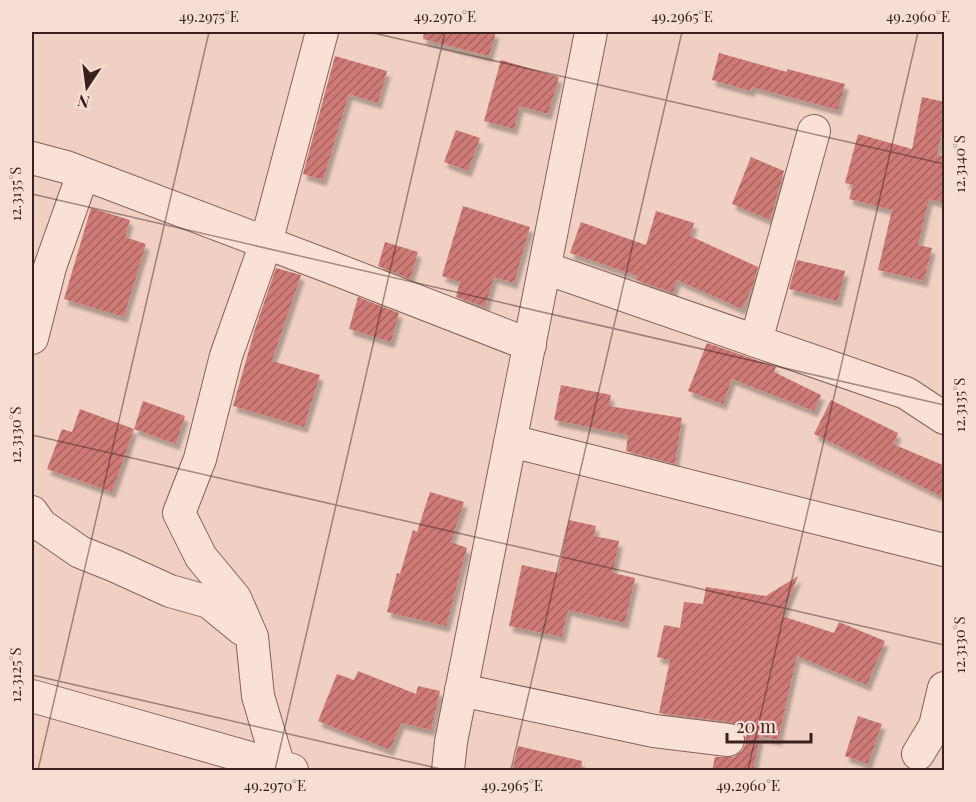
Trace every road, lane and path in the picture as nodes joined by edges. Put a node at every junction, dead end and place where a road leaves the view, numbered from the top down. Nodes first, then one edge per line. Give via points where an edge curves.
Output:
1 (322, 32) edge
2 (591, 32) edge
3 (814, 130) dead end
4 (32, 158) edge
5 (83, 174) junction
6 (266, 243) junction
7 (545, 267) junction
8 (32, 338) edge
9 (756, 341) junction
10 (530, 345) junction
11 (945, 418) edge
12 (511, 441) junction
13 (32, 512) edge
14 (945, 550) edge
15 (252, 637) junction
16 (945, 688) edge
17 (461, 690) junction
18 (32, 696) edge
19 (728, 740) dead end
20 (918, 754) dead end
21 (285, 769) edge
22 (448, 771) edge

1 - 6 street
2 - 7 street
3 - 9 street
4 - 5 street
5 - 6 street
5 - 8 street via 50,267
6 - 10 street
6 - 15 street via 226,356 200,459 179,513 201,556 235,598
7 - 9 street
7 - 10 street
9 - 11 street via 906,393
10 - 12 street
12 - 14 street
12 - 17 street
13 - 15 street via 41,525 80,552 170,591 209,602
15 - 21 street via 258,696
16 - 20 street via 935,726
17 - 19 street via 654,731
17 - 22 street
18 - 21 street

